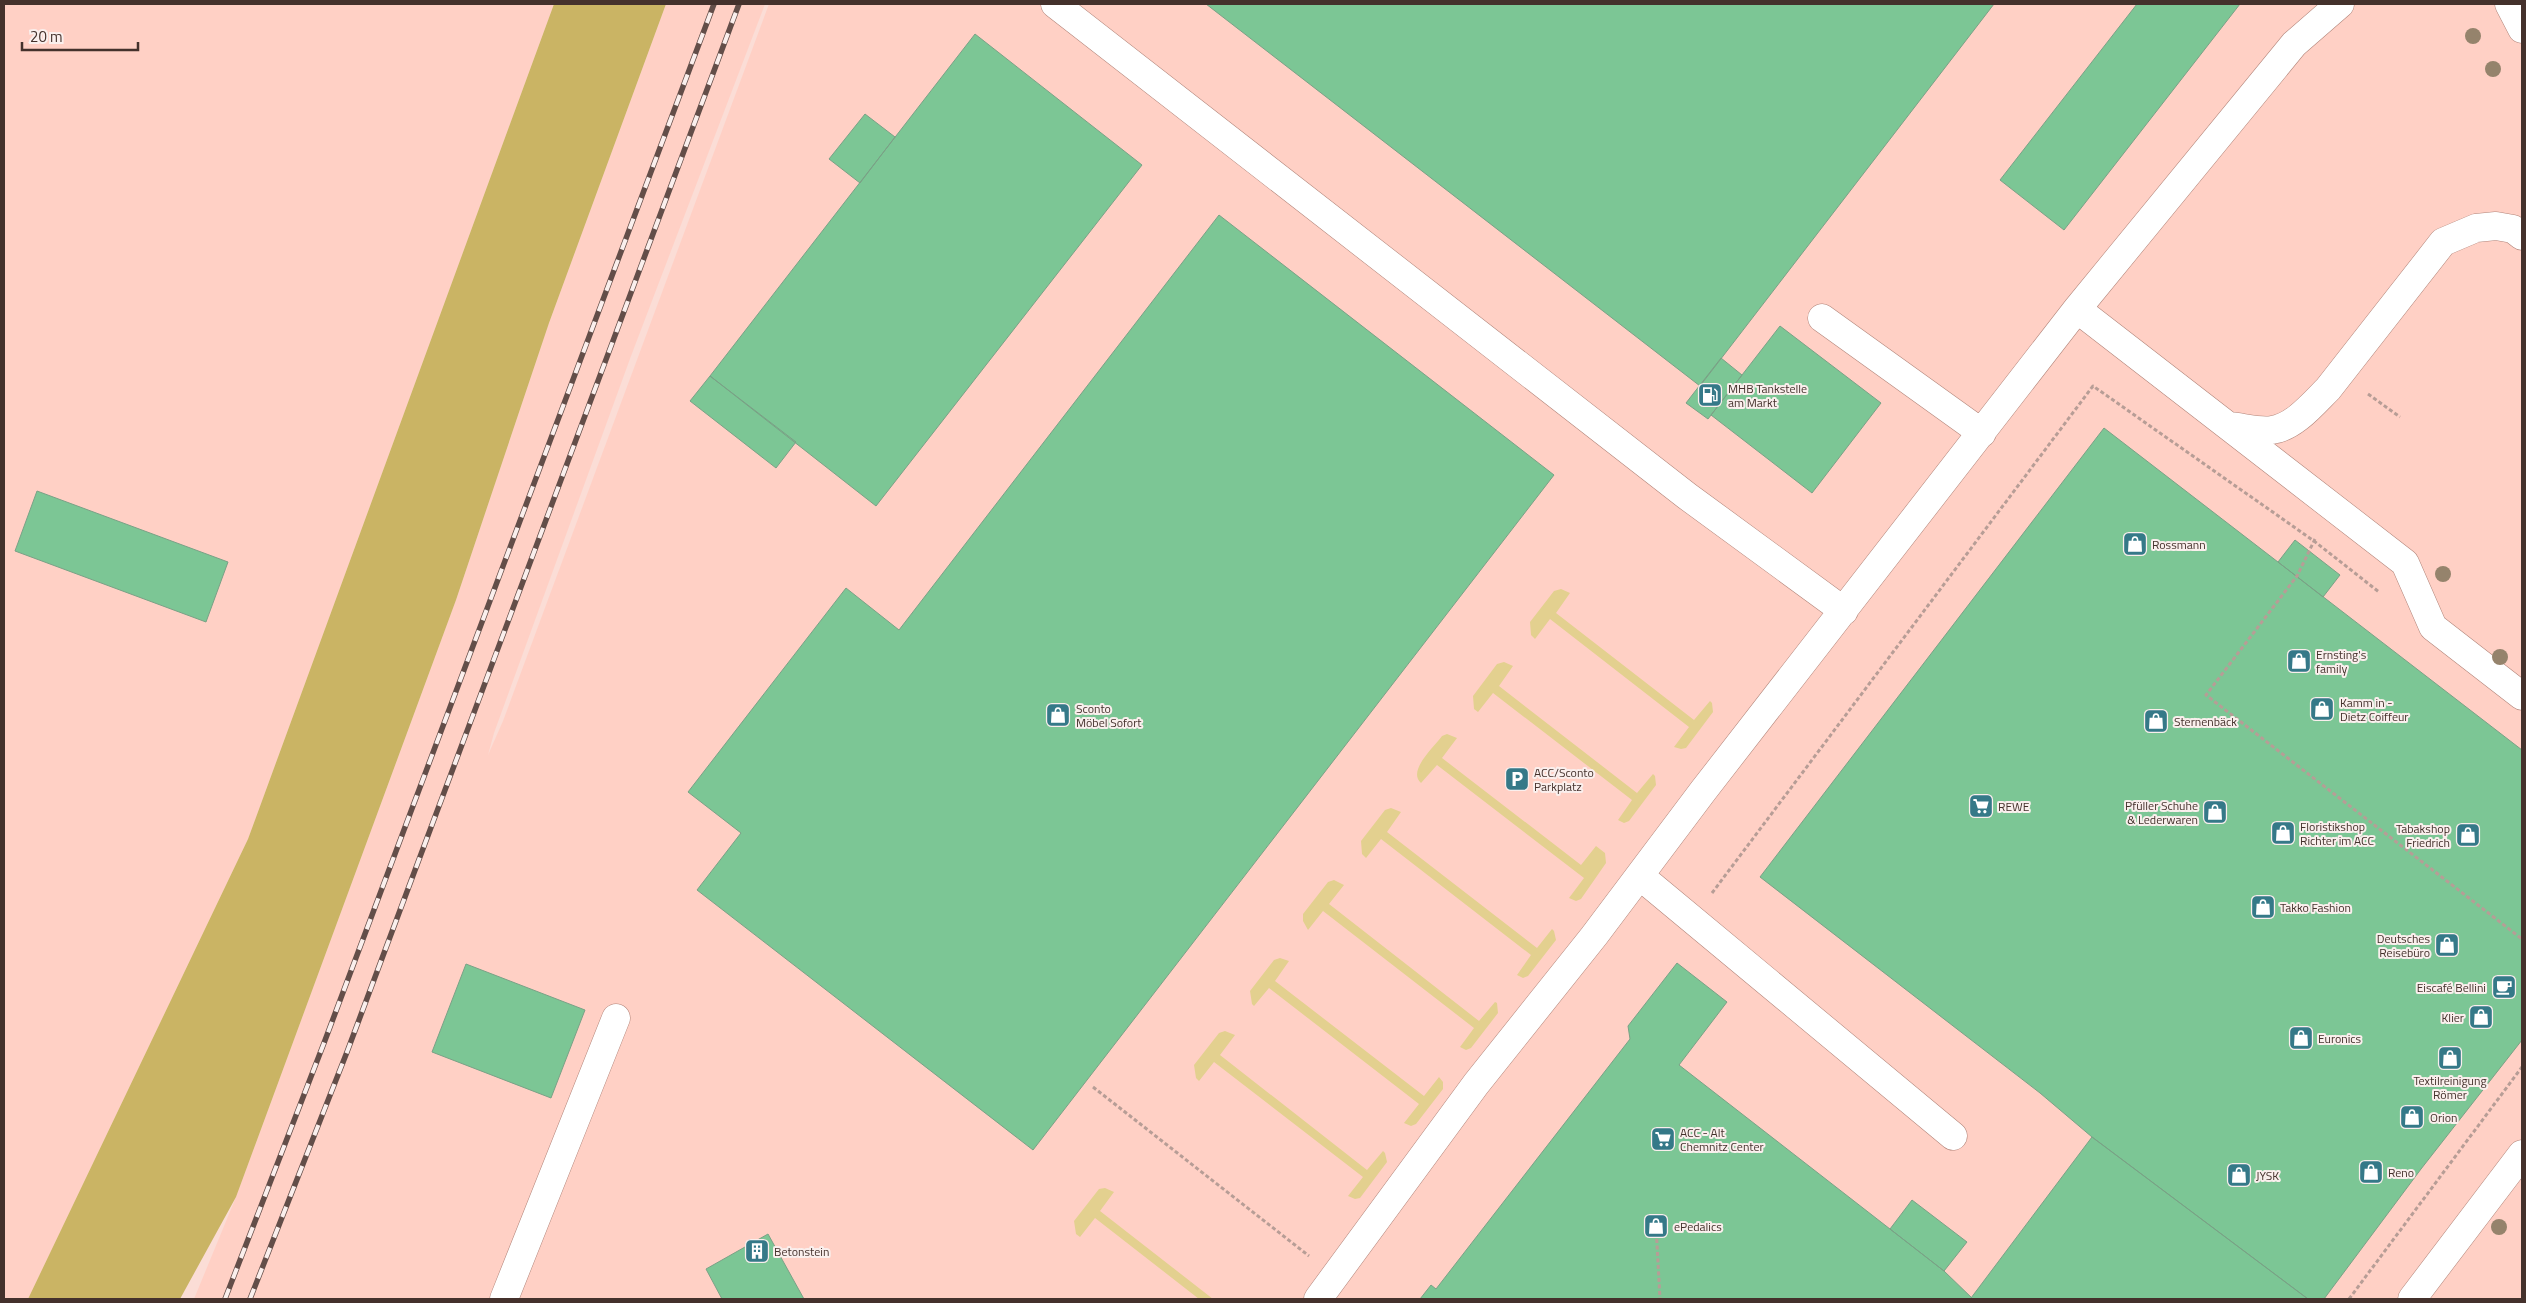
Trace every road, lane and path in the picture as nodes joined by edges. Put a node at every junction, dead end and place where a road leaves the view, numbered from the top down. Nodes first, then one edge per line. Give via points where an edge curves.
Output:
1 (1056, 4) edge
2 (2340, 4) edge
3 (2509, 4) edge
4 (2522, 29) edge
5 (2522, 236) edge
6 (2077, 309) junction
7 (1822, 318) dead end
8 (2340, 374) junction
9 (2400, 417) dead end
10 (2229, 426) junction
11 (1982, 434) junction
12 (2297, 576) dead end
13 (2385, 596) dead end
14 (1844, 611) junction
15 (2522, 696) edge
16 (1640, 876) junction
17 (1692, 919) junction
18 (2522, 939) edge
19 (616, 1018) dead end
20 (2522, 1067) edge
21 (1093, 1087) dead end
22 (1953, 1136) dead end
23 (2522, 1154) edge
24 (1656, 1226) dead end
25 (1336, 1277) junction
26 (504, 1299) edge
27 (1318, 1299) edge
28 (1660, 1299) edge
29 (2349, 1299) edge
30 (2412, 1299) edge

1 - 14 street via 1687,496
2 - 6 street via 2294,44
3 - 4 street
5 - 8 street via 2513,229 2496,226 2476,228 2443,242
6 - 10 street
6 - 11 street
7 - 11 street
8 - 9 path
8 - 10 street via 2306,411 2291,422 2272,430
10 - 15 street via 2405,563 2433,627
11 - 14 street
12 - 18 path via 2206,695
13 - 17 path via 2314,541 2093,386
14 - 16 street
16 - 17 street
16 - 25 street via 1476,1084
17 - 22 street
19 - 26 street
20 - 29 path
21 - 25 path
23 - 30 street
24 - 28 path
25 - 27 street

